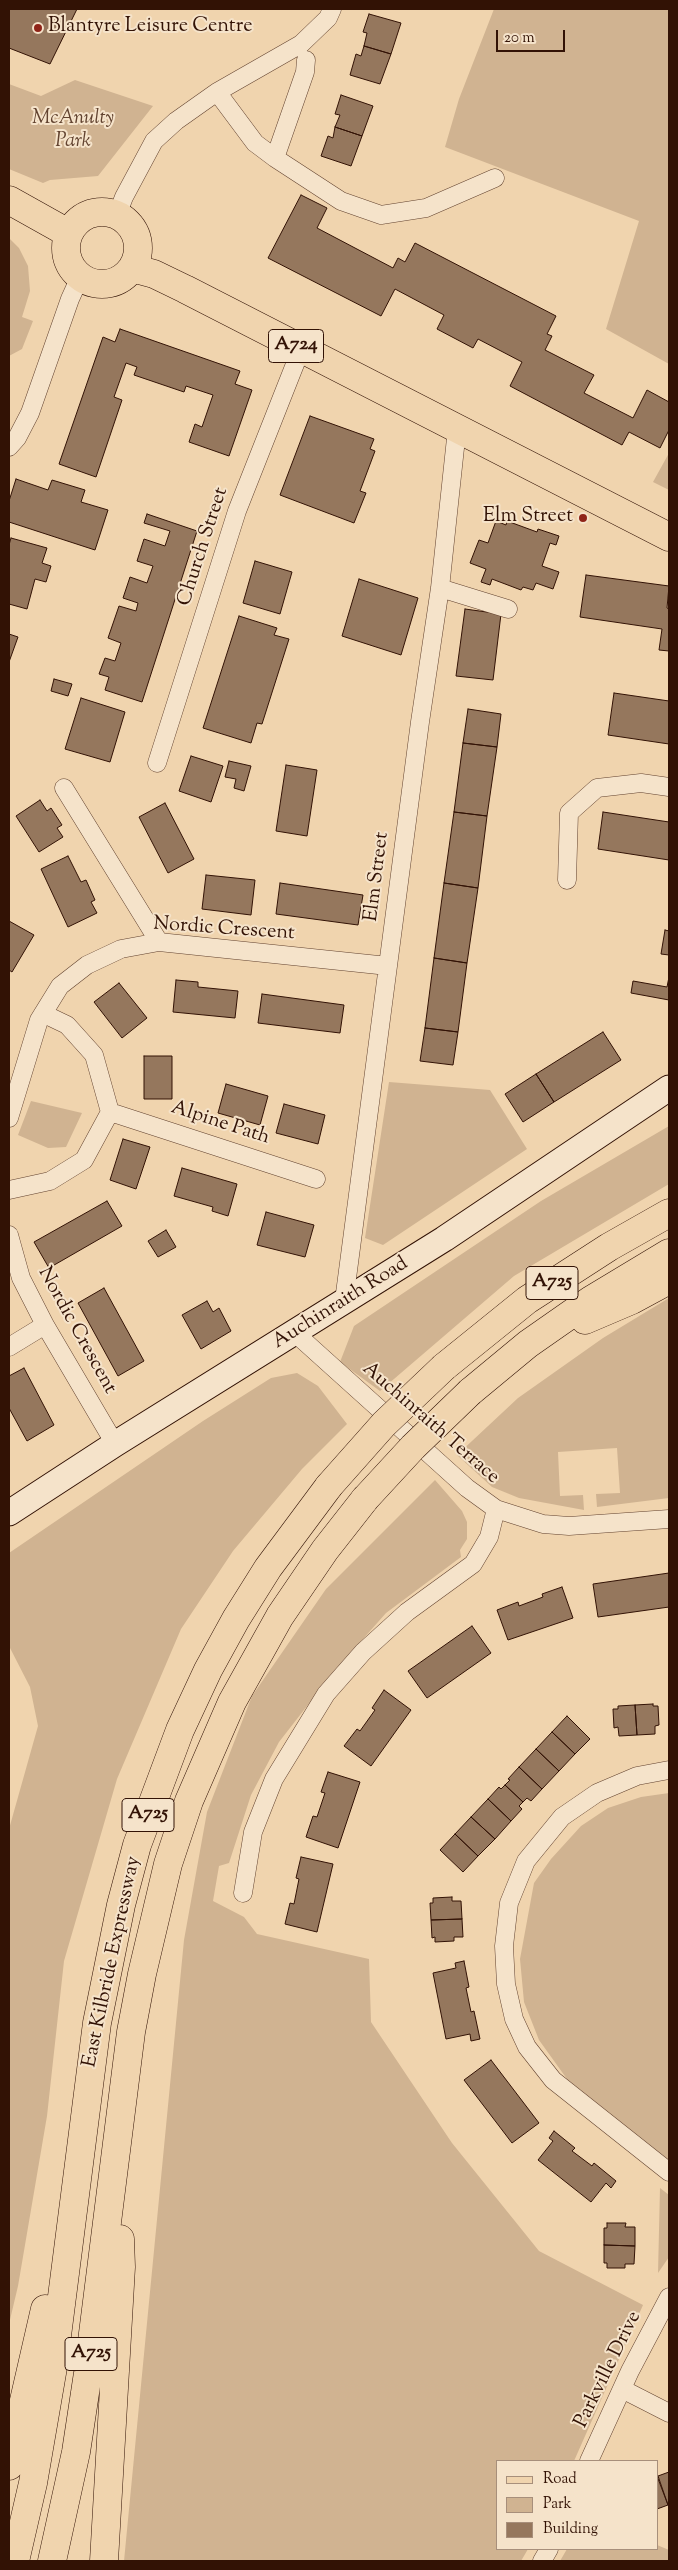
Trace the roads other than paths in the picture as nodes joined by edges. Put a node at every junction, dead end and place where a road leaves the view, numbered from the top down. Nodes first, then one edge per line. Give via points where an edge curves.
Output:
1 (332, 9) edge
2 (306, 60) dead end
3 (217, 92) junction
4 (275, 158) junction
5 (495, 178) dead end
6 (9, 200) edge
7 (117, 215) junction
8 (68, 233) junction
9 (132, 268) junction
10 (80, 277) junction
11 (302, 348) junction
12 (457, 429) junction
13 (9, 447) edge
14 (669, 537) edge
15 (440, 588) junction
16 (508, 609) dead end
17 (157, 763) dead end
18 (669, 787) edge
19 (64, 788) dead end
20 (567, 880) dead end
21 (159, 942) junction
22 (388, 966) junction
23 (44, 1014) junction
24 (669, 1088) edge
25 (110, 1112) junction
26 (9, 1118) edge
27 (316, 1179) dead end
28 (9, 1190) edge
29 (669, 1213) edge
30 (9, 1235) edge
31 (669, 1253) edge
32 (669, 1280) edge
33 (344, 1301) junction
34 (45, 1324) junction
35 (295, 1333) junction
36 (528, 1344) junction
37 (9, 1347) edge
38 (115, 1444) junction
39 (496, 1509) junction
40 (9, 1513) edge
41 (669, 1519) edge
42 (669, 1770) edge
43 (243, 1893) dead end
44 (116, 2145) junction
45 (669, 2172) edge
46 (75, 2185) junction
47 (669, 2297) edge
48 (622, 2389) junction
49 (669, 2413) edge
50 (589, 2460) edge
51 (9, 2466) edge
52 (15, 2561) edge
53 (52, 2561) edge
54 (104, 2561) edge

1 - 3 street via 328,18 302,44
2 - 4 street via 305,72
3 - 4 street via 255,143
3 - 7 street via 154,141
4 - 5 street via 341,201 381,215 426,208
6 - 8 main road
7 - 8 main road via 90,214 74,224
7 - 9 main road via 136,236 138,248
8 - 10 main road via 65,251 68,263
9 - 10 main road via 110,283 97,284
9 - 11 main road, A724 via 154,274
10 - 13 street via 30,413
11 - 12 main road, A724
11 - 17 street, Church Street via 237,511
12 - 14 main road, A724
12 - 15 street, Elm Street
15 - 16 street
15 - 22 street, Elm Street
18 - 20 street via 641,783 597,788 569,813
19 - 21 street
21 - 22 street, Nordic Crescent
21 - 23 street, Nordic Crescent via 121,949 87,965 60,986
22 - 33 street, Elm Street
23 - 25 street via 67,1025 94,1055
23 - 26 street, Nordic Crescent via 39,1020
24 - 33 street, Auchinraith Road via 444,1239
25 - 27 street, Alpine Path
25 - 28 street via 84,1160 50,1182
29 - 46 main road, East Kilbride Expressway / A725, bridge via 609,1247 528,1300 444,1367 384,1424 329,1486 290,1535 236,1620 184,1721 137,1845 97,2023
30 - 34 street, Nordic Crescent via 20,1278
31 - 36 main road, East Kilbride Expressway / A725 via 598,1295
32 - 36 main road, A725 via 632,1300
33 - 35 street, Auchinraith Road
34 - 37 street
34 - 38 street, Nordic Crescent
35 - 38 street, Auchinraith Road
35 - 39 street, Auchinraith Terrace via 467,1488
36 - 44 main road, East Kilbride Expressway / A725, bridge via 470,1392 365,1498 280,1616 232,1702 168,1864 142,1974
38 - 40 street, Auchinraith Road
39 - 41 street, Auchinraith Terrace via 543,1524 569,1526
39 - 43 street via 489,1537 473,1564 407,1612 363,1652 326,1694 274,1779 253,1832
42 - 45 street via 637,1776 597,1793 562,1817 526,1861 509,1903 504,1946 506,1984 514,2019 527,2047 553,2080
44 - 53 main road, East Kilbride Expressway / A725 via 87,2382 76,2452
44 - 54 main road, A725 via 121,2267
46 - 51 main road, A725
46 - 52 main road, East Kilbride Expressway / A725 via 53,2366
47 - 48 street, Parkville Drive
48 - 49 street
48 - 50 street, Parkville Drive

